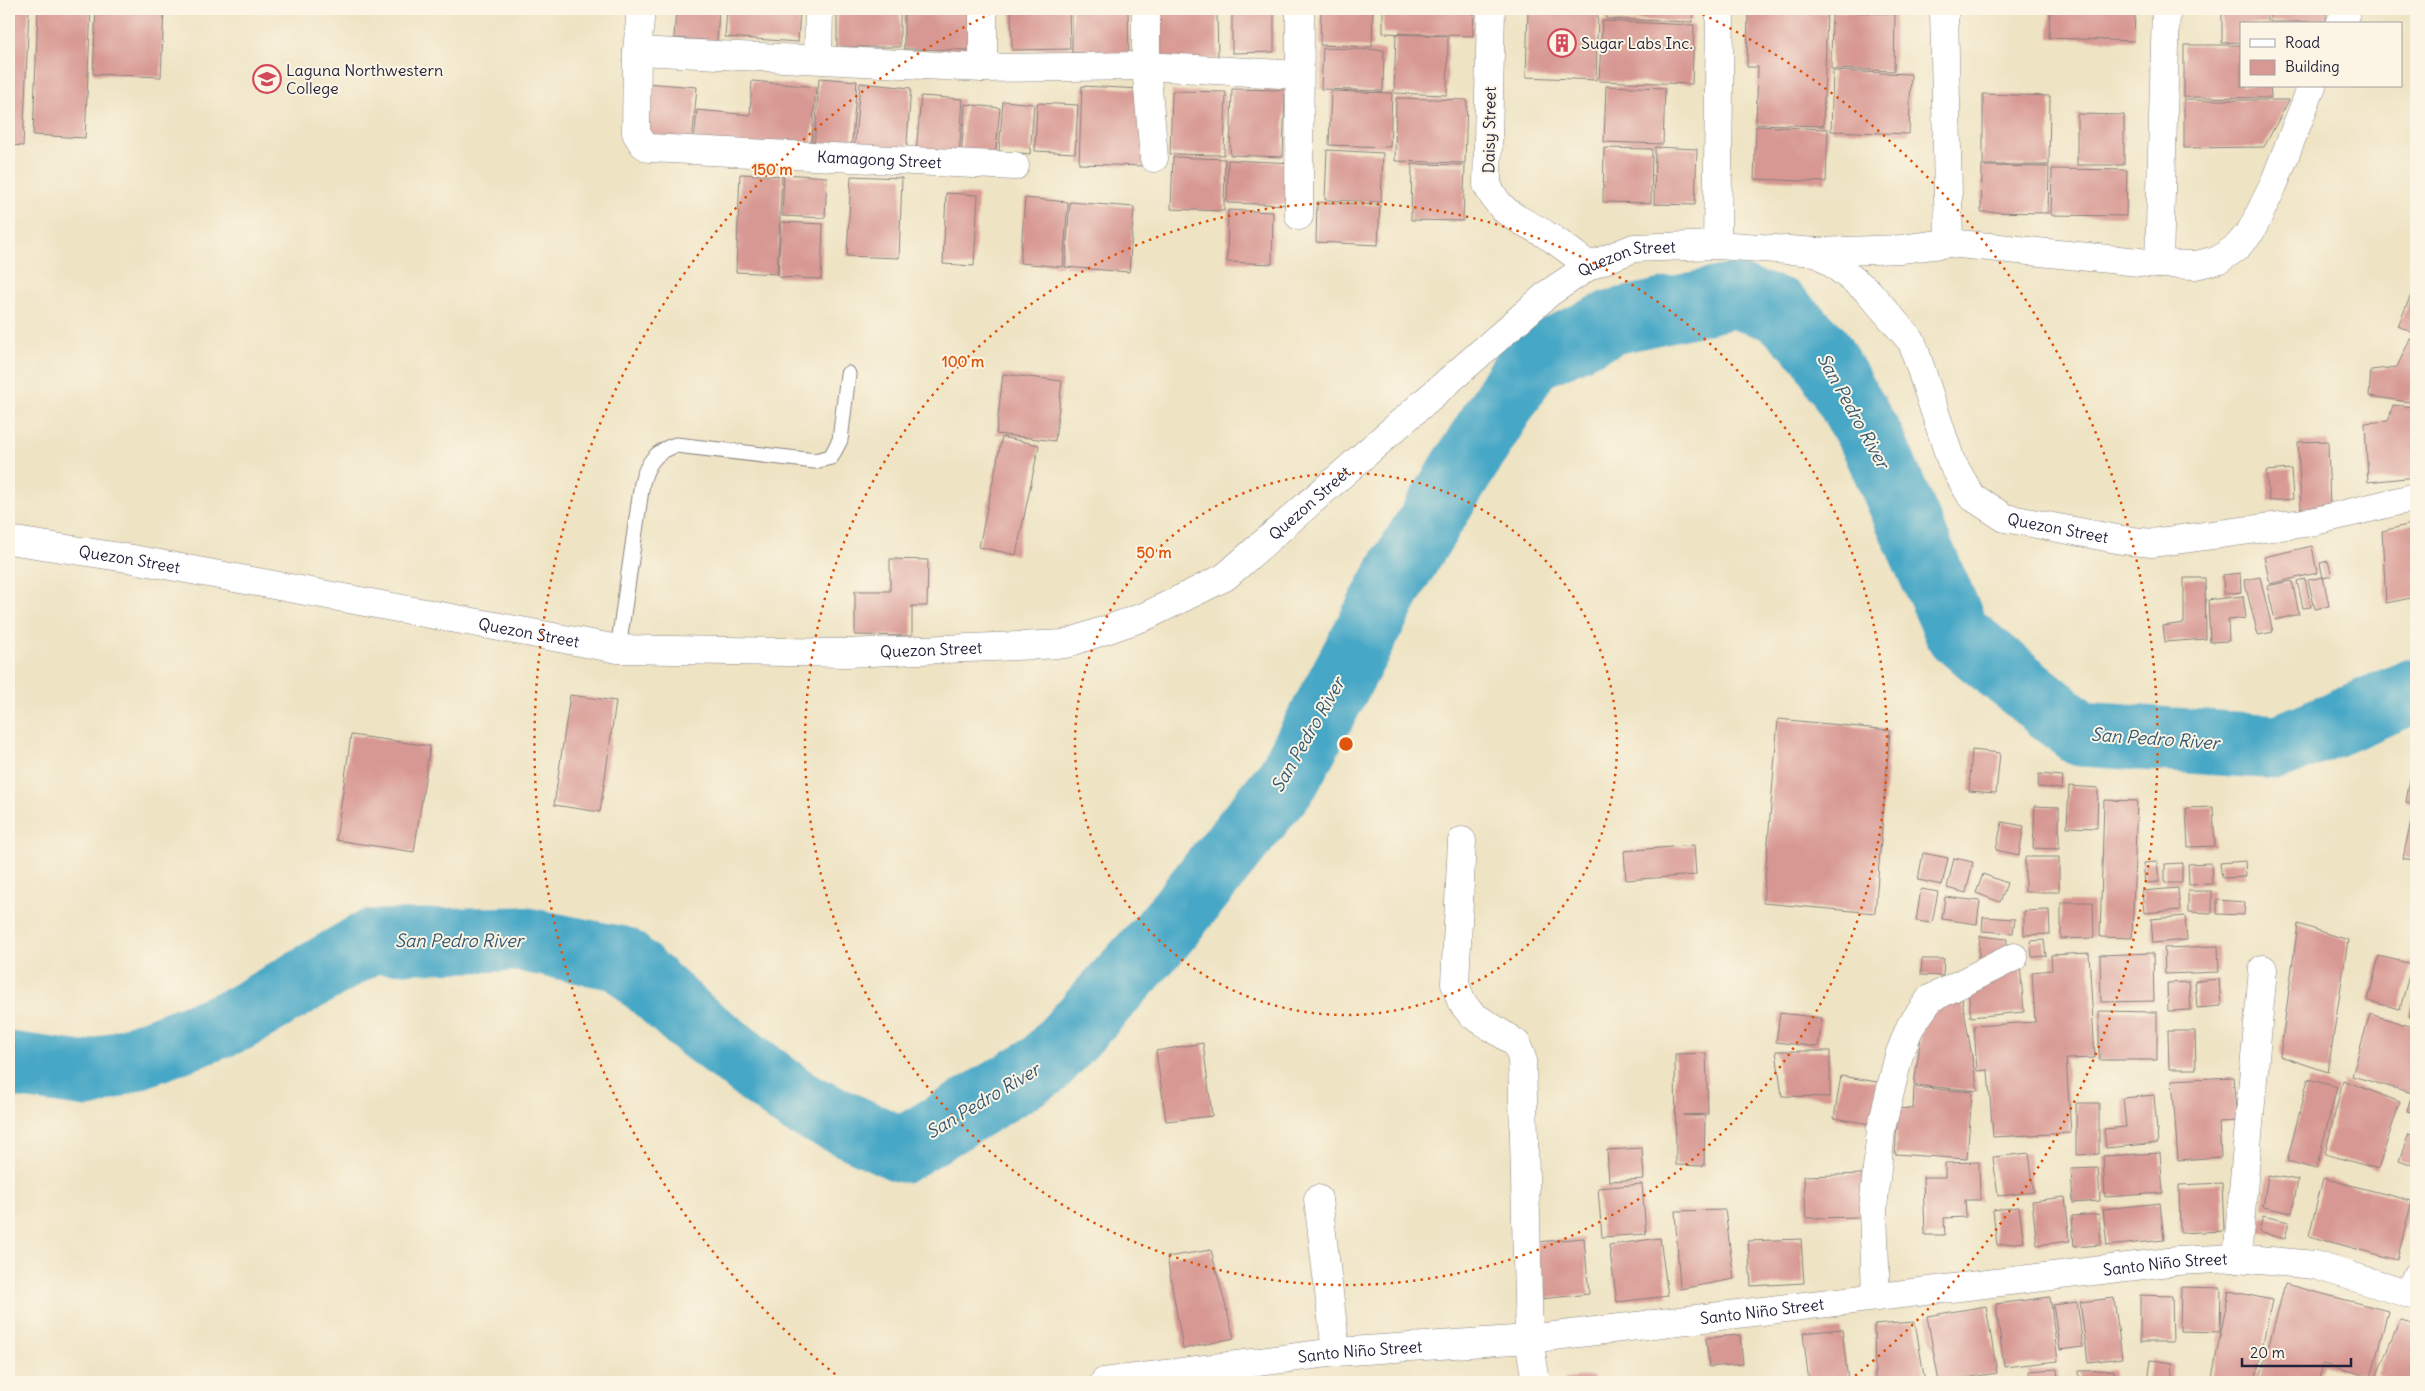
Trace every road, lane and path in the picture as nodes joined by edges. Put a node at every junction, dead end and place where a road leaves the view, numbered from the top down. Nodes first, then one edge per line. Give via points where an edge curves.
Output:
1 (641, 9) edge
2 (819, 9) edge
3 (983, 9) edge
4 (1146, 9) edge
5 (1300, 9) edge
6 (1491, 9) edge
7 (1720, 9) edge
8 (1944, 9) edge
9 (2166, 9) edge
10 (2348, 9) edge
11 (2341, 22) edge
12 (637, 51) junction
13 (818, 58) junction
14 (1146, 66) junction
15 (983, 68) junction
16 (1298, 75) junction
17 (2311, 88) edge
18 (1154, 158) dead end
19 (1015, 166) dead end
20 (1299, 216) dead end
21 (1949, 242) junction
22 (1717, 245) junction
23 (1817, 252) junction
24 (2159, 264) junction
25 (1589, 266) junction
26 (848, 374) dead end
27 (2416, 497) edge
28 (9, 540) edge
29 (618, 649) junction
30 (1462, 841) dead end
31 (2014, 957) dead end
32 (2263, 969) dead end
33 (1318, 1199) dead end
34 (2238, 1258) junction
35 (2414, 1289) edge
36 (1876, 1296) junction
37 (1529, 1339) junction
38 (1336, 1352) junction
39 (1104, 1382) edge
40 (1536, 1382) edge

1 - 12 street, Kamagong Street
2 - 13 street
3 - 15 street
4 - 14 street
5 - 16 street
6 - 25 street, Daisy Street via 1487,185 1496,202 1510,216 1535,228
7 - 22 street
8 - 21 street
9 - 24 street
10 - 11 street
12 - 13 street
12 - 19 street, Kamagong Street via 636,132 649,148
13 - 15 street
14 - 15 street
14 - 16 street
14 - 18 street
16 - 20 street
17 - 24 street via 2273,186 2251,231 2220,259 2196,264
21 - 23 street via 1901,250
21 - 24 street
22 - 23 street, Quezon Street
22 - 25 street, Quezon Street via 1634,248
23 - 27 street, Quezon Street via 1868,291 1912,342 1951,461 1971,496 2005,518 2152,543 2311,522
25 - 29 street, Quezon Street via 1549,293 1225,577 1146,616 1065,644 846,653
26 - 29 lane via 840,440 831,457 815,461 676,445 664,448 653,458 642,483
28 - 29 street, Quezon Street via 133,559
30 - 37 street via 1455,983 1461,1001 1471,1014 1516,1043 1522,1058
31 - 36 street via 1930,999 1910,1027 1899,1055 1882,1129 1872,1208
32 - 34 street
33 - 38 street
34 - 35 street, Santo Niño Street via 2315,1265
34 - 36 street, Santo Niño Street via 2177,1261
36 - 37 street, Santo Niño Street
37 - 38 street, Santo Niño Street
37 - 40 street
38 - 39 street, Santo Niño Street

